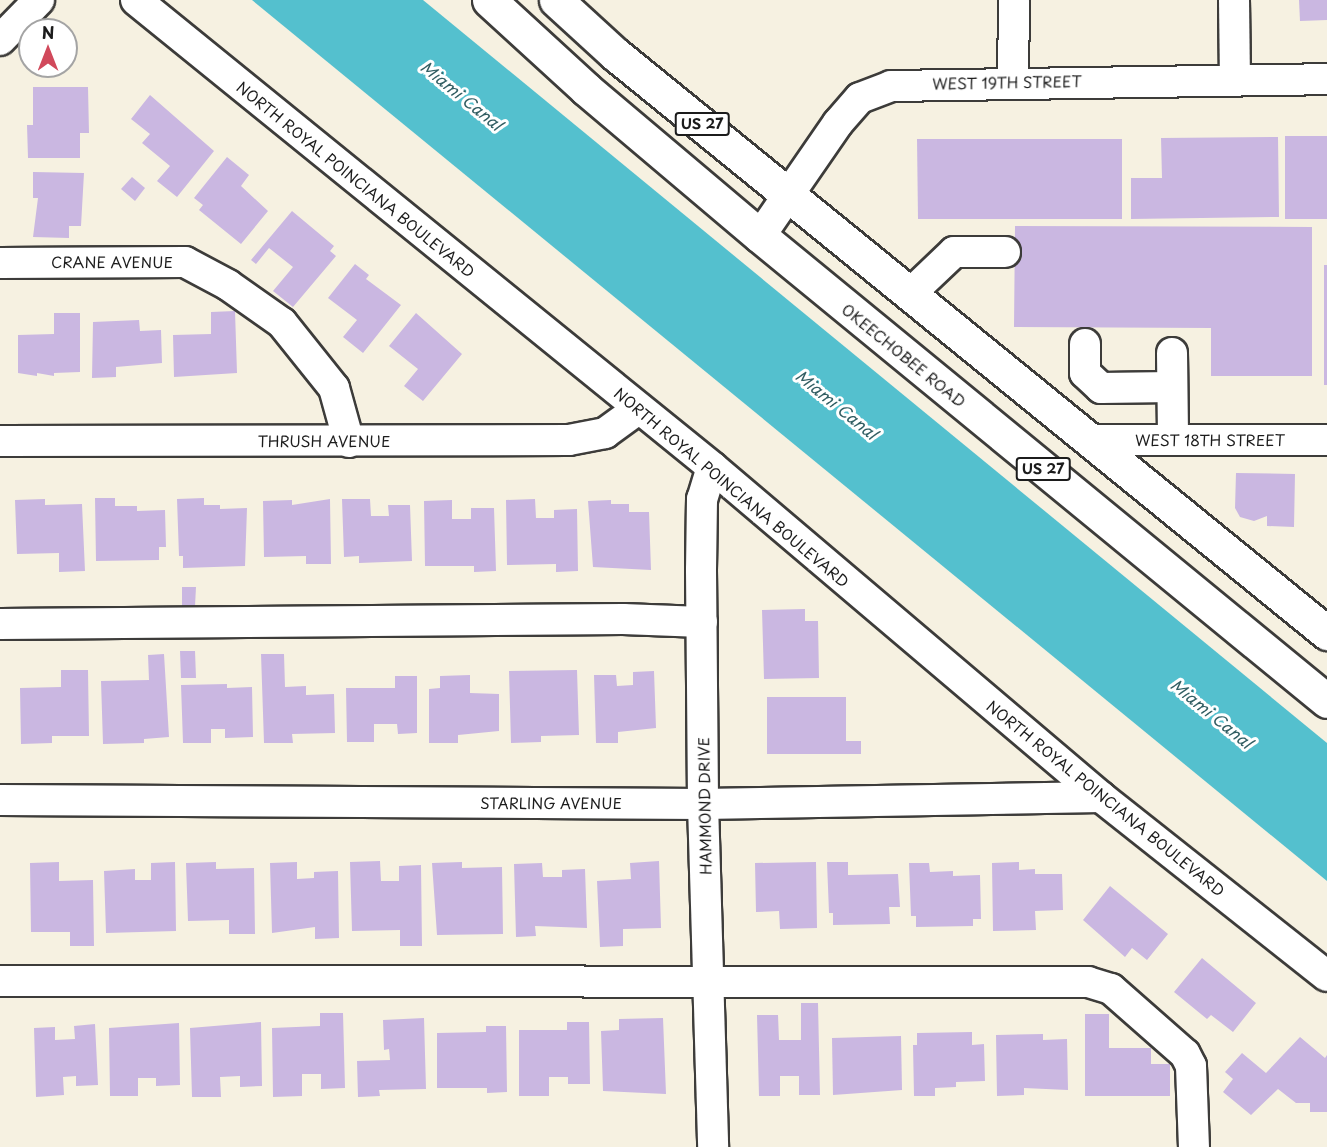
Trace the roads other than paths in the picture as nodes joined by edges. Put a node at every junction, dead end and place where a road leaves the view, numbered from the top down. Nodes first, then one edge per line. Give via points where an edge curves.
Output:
1 (39, 0) edge
2 (136, 0) edge
3 (489, 0) edge
4 (556, 0) edge
5 (1014, 0) edge
6 (1234, 0) edge
7 (0, 40) edge
8 (1235, 80) junction
9 (1327, 80) edge
10 (1013, 82) junction
11 (789, 194) junction
12 (760, 236) junction
13 (1005, 252) dead end
14 (0, 263) edge
15 (911, 293) junction
16 (1085, 344) dead end
17 (1172, 353) dead end
18 (1172, 387) junction
19 (638, 409) junction
20 (1092, 440) junction
21 (1173, 440) junction
22 (1327, 440) edge
23 (0, 441) edge
24 (349, 441) junction
25 (712, 467) junction
26 (702, 622) junction
27 (0, 624) edge
28 (1327, 633) edge
29 (1327, 701) edge
30 (1101, 797) junction
31 (0, 800) edge
32 (703, 804) junction
33 (1327, 976) edge
34 (709, 980) junction
35 (0, 981) edge
36 (713, 1147) edge
37 (1194, 1147) edge

1 - 7 street
2 - 19 street, NORTH ROYAL POINCIANA BOULEVARD
3 - 12 highway, OKEECHOBEE ROAD / US 27 via 586,89
4 - 11 highway, US 27 via 615,54
5 - 10 street
6 - 8 street
8 - 9 street, WEST 19TH STREET
8 - 10 street, WEST 19TH STREET
10 - 11 street, WEST 19TH STREET via 900,85 860,99
11 - 12 street, WEST 19TH STREET
11 - 15 highway, US 27
12 - 29 highway, OKEECHOBEE ROAD / US 27
13 - 15 street via 954,252
14 - 24 street, CRANE AVENUE via 185,262 228,285 282,323 334,388
15 - 20 highway, US 27
16 - 18 street via 1085,373 1101,388
17 - 18 street
18 - 21 street
19 - 24 street, THRUSH AVENUE via 605,433 569,440
19 - 25 street, NORTH ROYAL POINCIANA BOULEVARD
20 - 21 street, WEST 18TH STREET
20 - 28 highway, US 27
21 - 22 street, WEST 18TH STREET
23 - 24 street, THRUSH AVENUE
25 - 26 street, HAMMOND DRIVE via 702,499
25 - 30 street, NORTH ROYAL POINCIANA BOULEVARD
26 - 27 street via 600,619
26 - 32 street, HAMMOND DRIVE
30 - 32 street, STARLING AVENUE
30 - 33 street, NORTH ROYAL POINCIANA BOULEVARD
31 - 32 street, STARLING AVENUE
32 - 34 street, HAMMOND DRIVE
34 - 35 street
34 - 36 street, HAMMOND DRIVE
34 - 37 street via 1088,982 1111,989 1185,1054 1191,1066

